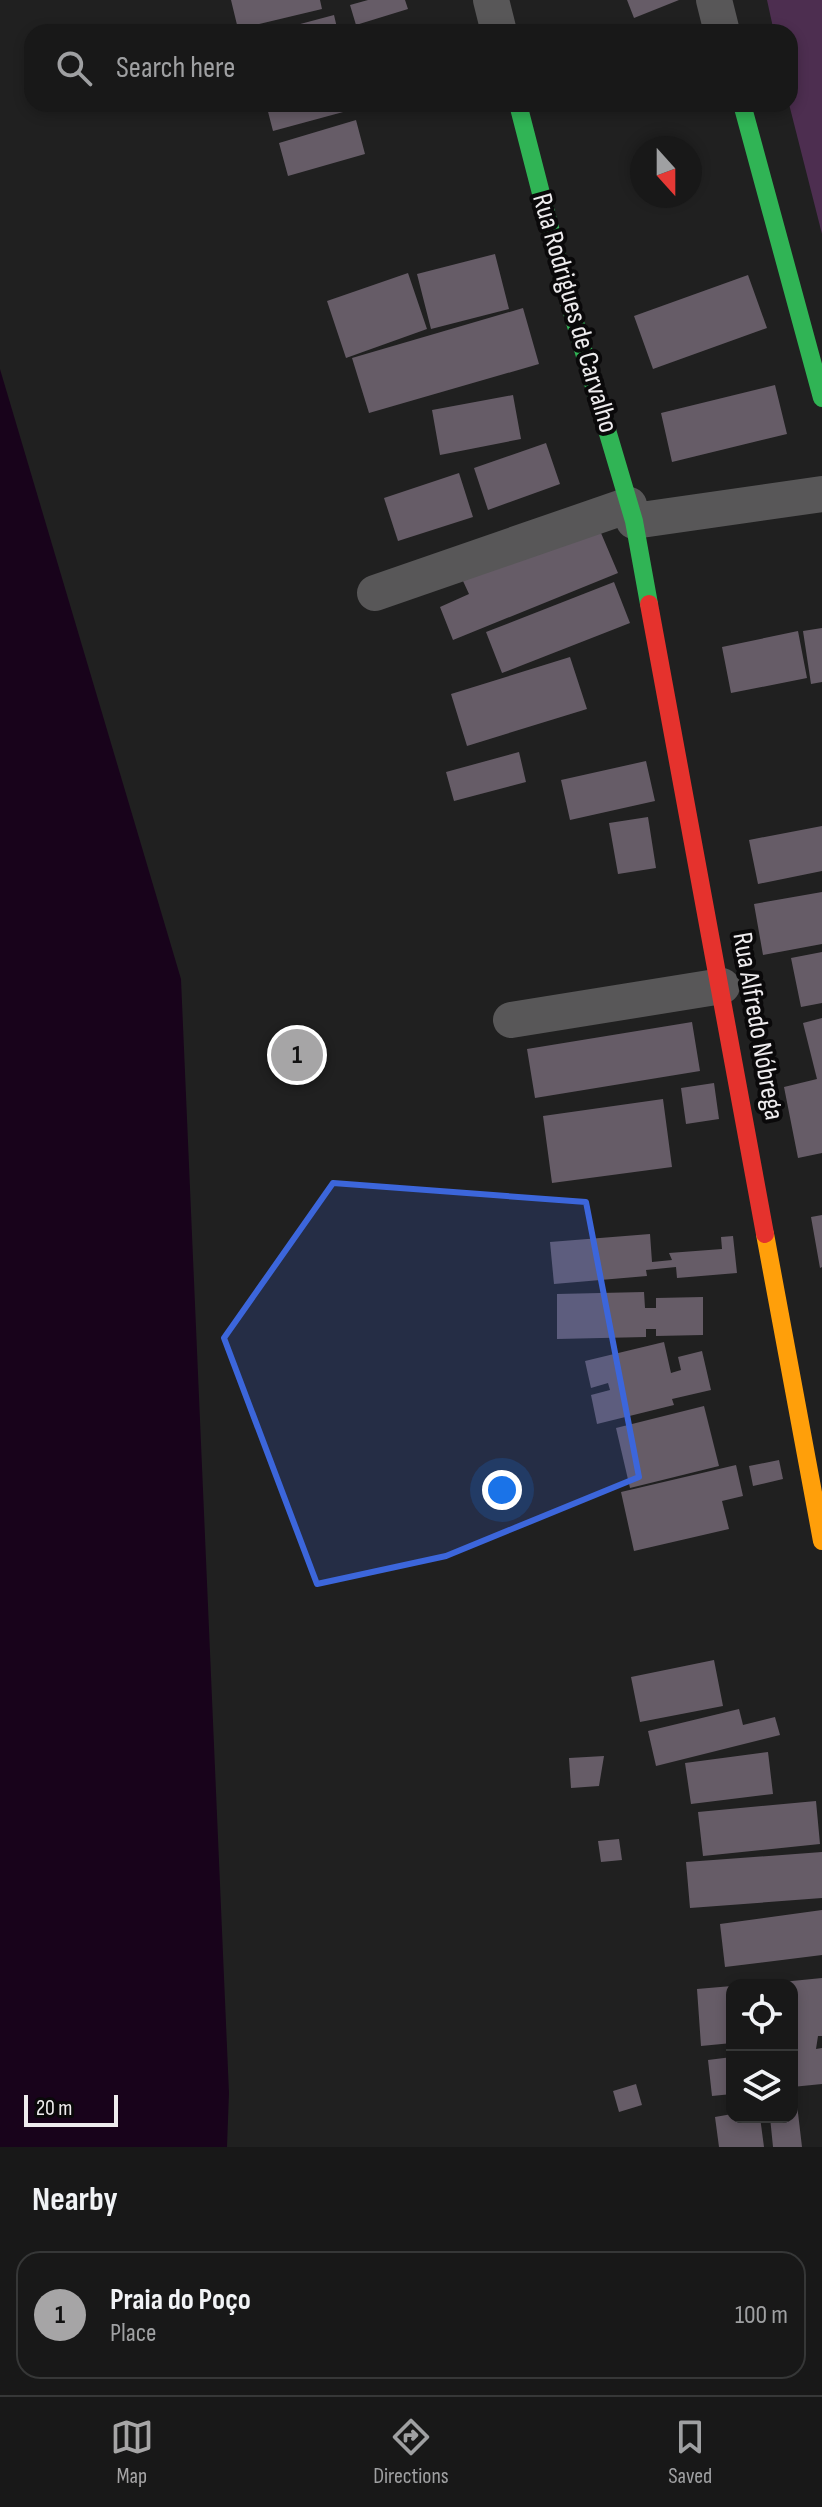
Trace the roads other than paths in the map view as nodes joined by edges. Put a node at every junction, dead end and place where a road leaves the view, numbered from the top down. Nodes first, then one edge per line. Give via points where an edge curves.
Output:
1 (491, 0) edge
2 (714, 0) edge
3 (497, 24) edge
4 (720, 24) edge
5 (520, 112) edge
6 (744, 112) edge
7 (822, 398) edge
8 (822, 494) edge
9 (631, 513) junction
10 (375, 593) dead end
11 (722, 986) junction
12 (511, 1020) dead end
13 (822, 1541) edge

1 - 3 street
2 - 4 street
5 - 9 street, Rua Rodrigues de Carvalho
6 - 7 street
8 - 9 street
9 - 10 street
9 - 11 street, Rua Alfredo Nóbrega
11 - 12 street
11 - 13 street, Rua Alfredo Nóbrega

